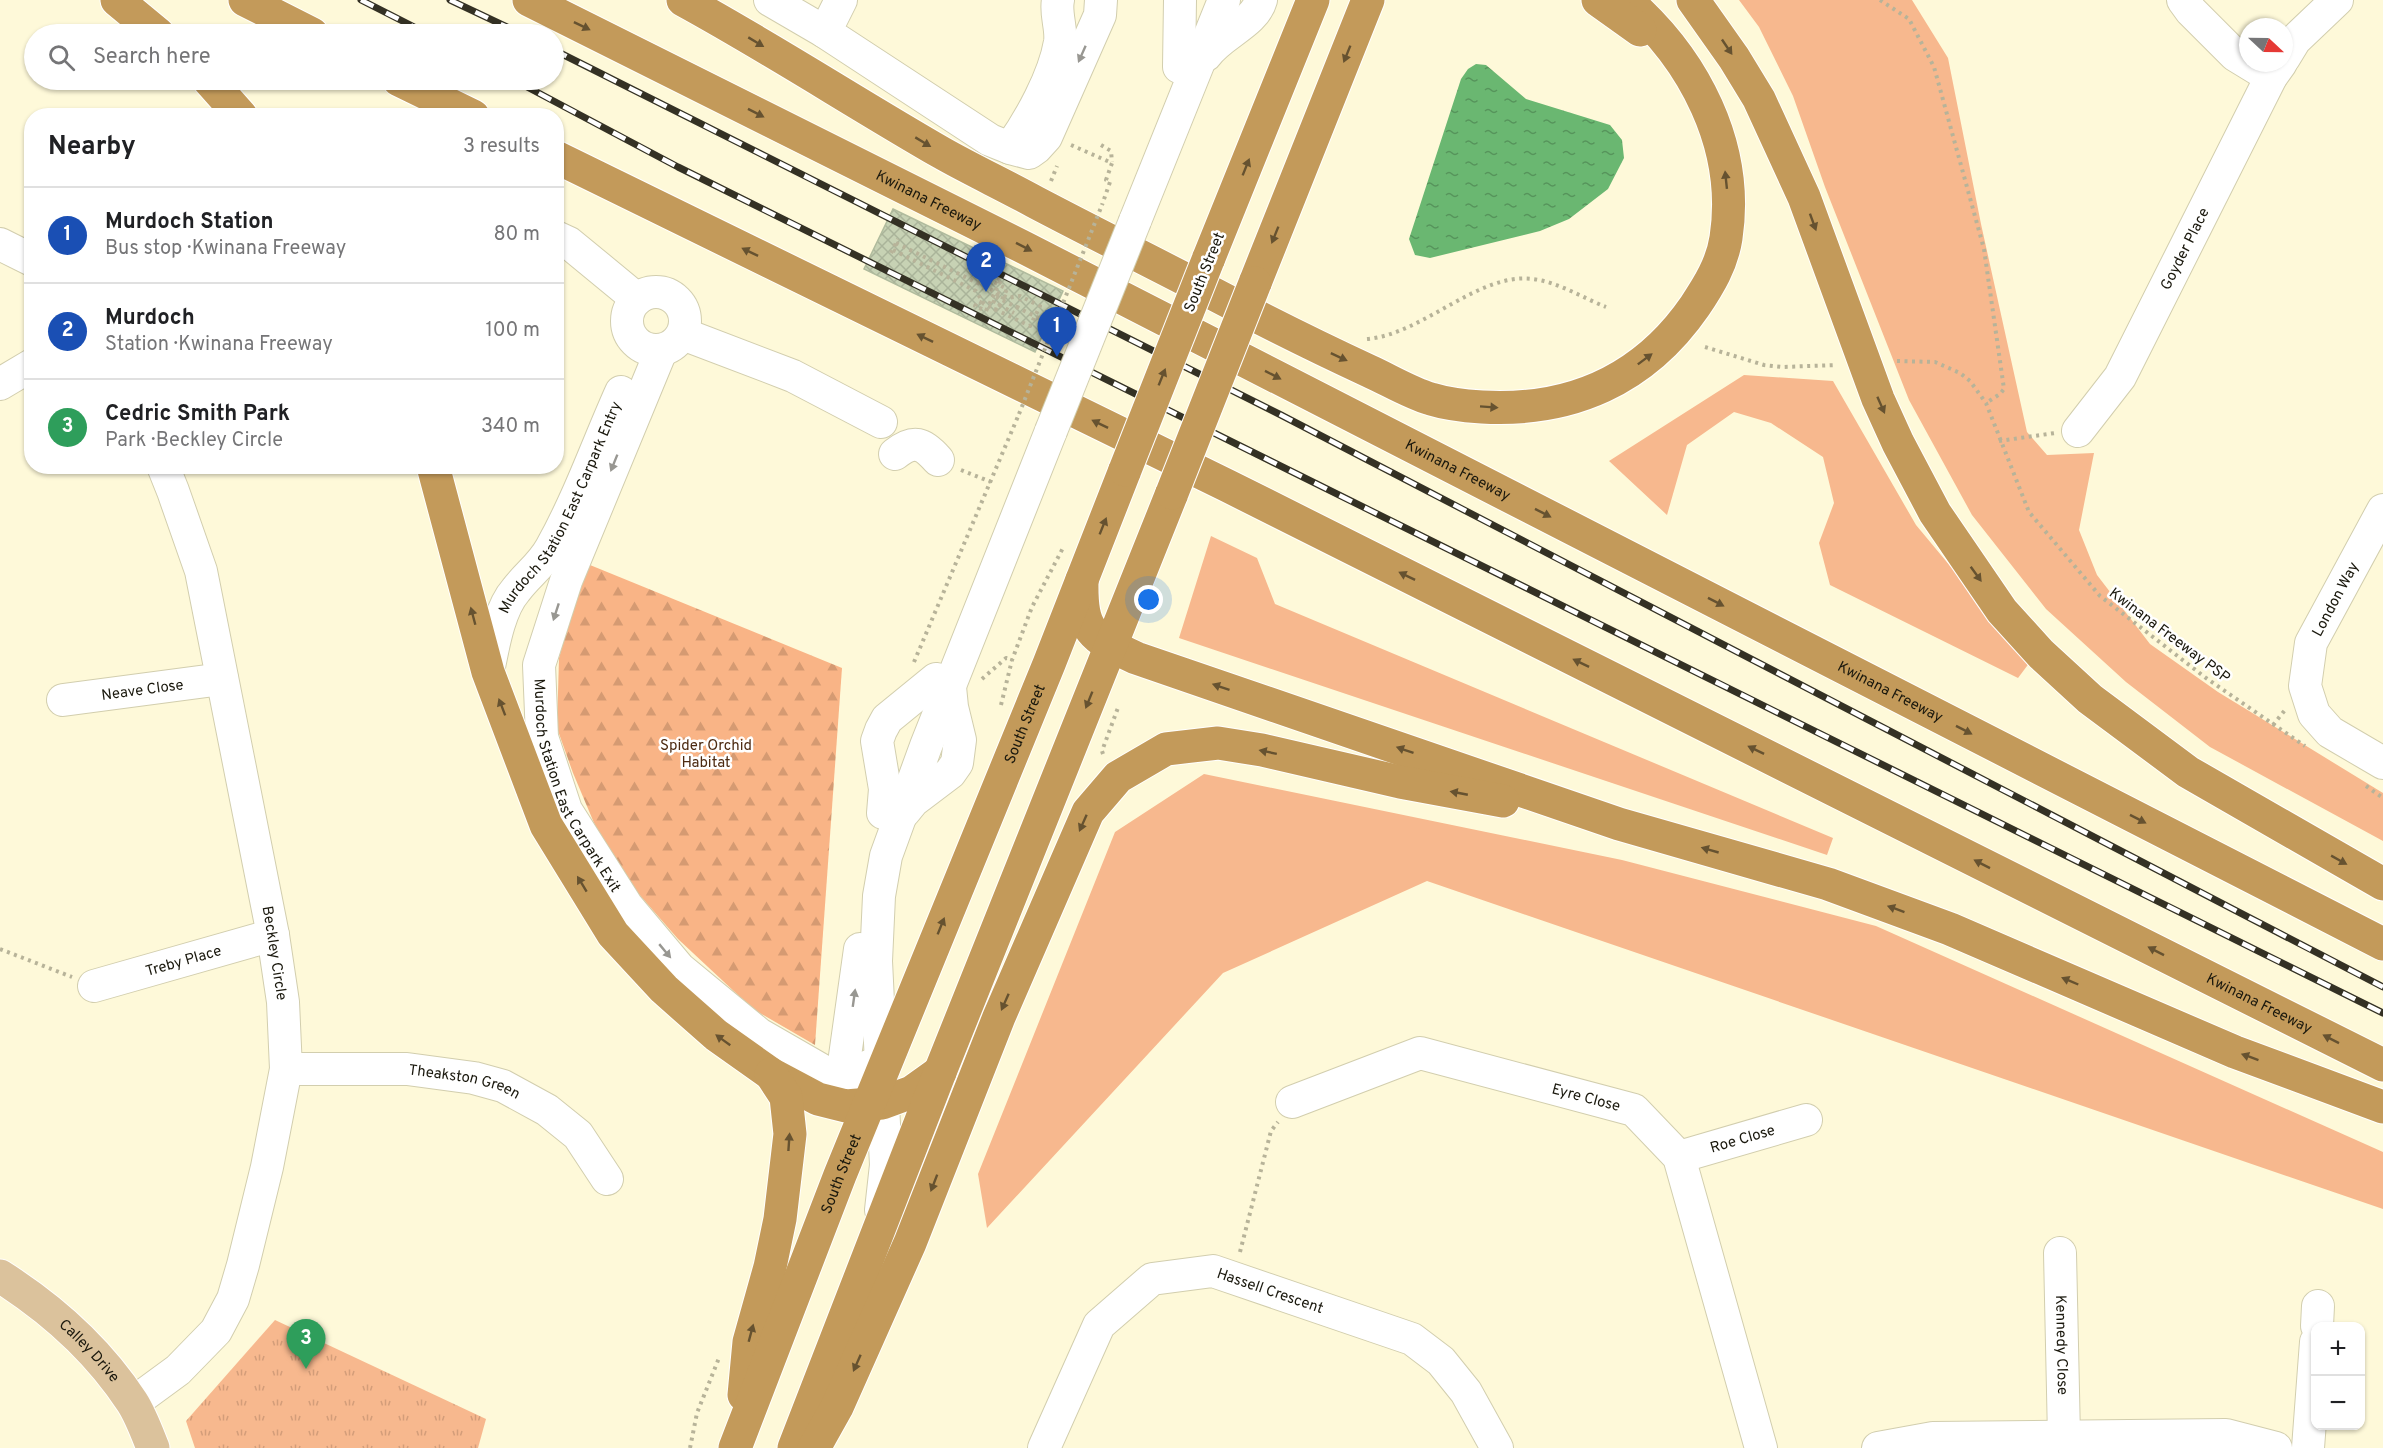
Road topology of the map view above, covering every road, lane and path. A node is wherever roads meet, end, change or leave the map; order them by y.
1 (117, 0) edge
2 (245, 0) edge
3 (529, 0) edge
4 (683, 0) edge
5 (770, 0) edge
6 (841, 0) edge
7 (1058, 0) edge
8 (1101, 0) edge
9 (1261, 0) edge
10 (1313, 0) edge
11 (1368, 0) edge
12 (1598, 0) edge
13 (1626, 0) edge
14 (1693, 0) edge
15 (1880, 0) edge
16 (2183, 0) edge
17 (2337, 0) edge
18 (1204, 11) edge
19 (147, 24) edge
20 (292, 24) edge
21 (825, 32) junction
22 (2293, 43) edge
23 (2239, 56) edge
24 (1186, 69) junction
25 (1689, 72) junction
26 (2276, 72) edge
27 (218, 90) edge
28 (420, 90) edge
29 (234, 108) edge
30 (457, 108) edge
31 (1101, 145) dead end
32 (1010, 148) junction
33 (1084, 150) dead end
34 (564, 161) edge
35 (1112, 163) junction
36 (1119, 213) junction
37 (564, 241) edge
38 (0, 244) edge
39 (24, 256) edge
40 (997, 293) junction
41 (1005, 294) junction
42 (637, 299) junction
43 (991, 305) junction
44 (999, 305) junction
45 (1035, 316) junction
46 (1055, 326) junction
47 (661, 344) junction
48 (1705, 347) dead end
49 (1897, 361) dead end
50 (1842, 365) dead end
51 (24, 370) edge
52 (0, 384) edge
53 (1986, 403) junction
54 (631, 422) junction
55 (881, 422) dead end
56 (1036, 423) junction
57 (2071, 432) joint
58 (603, 433) junction
59 (1999, 441) junction
60 (895, 454) dead end
61 (950, 465) joint
62 (166, 474) edge
63 (435, 474) edge
64 (991, 483) dead end
65 (2383, 510) edge
66 (1082, 580) junction
67 (1111, 646) junction
68 (1012, 660) dead end
69 (488, 672) junction
70 (222, 679) junction
71 (947, 698) junction
72 (63, 700) dead end
73 (1120, 702) dead end
74 (2313, 751) dead end
75 (1105, 758) dead end
76 (2373, 774) edge
77 (904, 780) junction
78 (2383, 798) edge
79 (1619, 824) junction
80 (2383, 884) edge
81 (273, 935) junction
82 (2383, 944) edge
83 (0, 949) edge
84 (94, 986) joint
85 (2383, 1065) edge
86 (286, 1069) junction
87 (940, 1072) junction
88 (771, 1074) junction
89 (862, 1087) junction
90 (1292, 1102) joint
91 (2383, 1107) edge
92 (1806, 1120) dead end
93 (1679, 1157) junction
94 (607, 1179) dead end
95 (2060, 1253) dead end
96 (869, 1257) junction
97 (0, 1276) edge
98 (1233, 1276) junction
99 (2313, 1376) edge
100 (133, 1403) junction
101 (2064, 1437) junction
102 (738, 1440) edge
103 (153, 1448) edge
104 (794, 1448) edge
105 (814, 1448) edge
106 (1044, 1448) edge
107 (1497, 1448) edge
108 (1761, 1448) edge
109 (1878, 1448) edge
110 (2276, 1448) edge
111 (2308, 1448) edge

1 - 19 highway
2 - 20 highway
3 -> 82 highway, Kwinana Freeway
4 -> 25 highway
5 - 21 street
6 - 21 street
7 - 32 street
8 -> 32 street
9 - 18 street
66 -> 10 highway, South Street, bridge
11 -> 67 highway, bridge
12 - 25 highway
13 - 25 highway
14 -> 80 highway
15 - 53 path
16 - 23 street
17 - 22 street, Goyder Place
18 - 24 street
18 - 24 street
21 - 32 street
24 - 36 street
26 - 57 street, Goyder Place
27 - 29 highway
28 - 30 highway
31 - 35 path
33 - 35 path
85 -> 34 highway, Kwinana Freeway
35 - 36 path
36 - 46 path, bridge
36 - 56 street, bridge
37 - 42 street
38 - 39 street
40 - 41 path
40 - 43 path
40 - 43 path
40 - 45 path
40 - 45 path
41 - 44 path
41 - 44 path
42 - 47 street
42 - 47 street
43 - 44 path
43 - 45 path
45 - 46 path, bridge
46 - 56 path, bridge
47 - 54 street, Murdoch Station East Carpark Exit
47 - 55 street
47 - 58 street, Murdoch Station East Carpark Entry
48 - 50 path
49 - 53 path, Kwinana Freeway PSP
51 - 52 street
53 - 59 path, Kwinana Freeway PSP
54 - 58 street
54 -> 89 street, Murdoch Station East Carpark Exit
56 - 71 street
57 - 59 path
58 - 69 street, Murdoch Station East Carpark Entry
59 - 74 path, Kwinana Freeway PSP
60 - 61 street
61 - 64 path
62 - 70 street, Beckley Circle
69 -> 63 highway
65 - 76 street, London Way
66 - 67 highway
89 -> 66 highway, South Street
79 -> 67 highway
67 -> 87 highway
68 - 71 path
88 -> 69 highway
70 - 72 street, Neave Close
70 - 81 street, Beckley Circle
71 - 77 street
71 - 77 street
71 - 77 street
73 - 75 path
76 - 78 path
77 - 89 street
91 -> 79 highway
79 -> 105 highway
81 - 84 street, Treby Place
81 - 86 street, Beckley Circle
83 - 84 path
86 - 94 street, Theakston Green
86 - 100 street, Beckley Circle
87 - 89 highway
87 - 96 highway
88 - 89 highway
102 -> 88 highway
89 - 96 street
89 - 102 highway, South Street
90 - 93 street, Eyre Close
90 - 98 path
92 - 93 street, Roe Close
93 - 108 street, Eyre Close
95 - 101 street, Kennedy Close
96 - 104 highway
97 - 100 main road, Calley Drive
98 - 106 street, Hassell Crescent
98 - 107 street, Hassell Crescent
99 - 111 street
100 - 103 main road, Calley Drive
101 - 109 street
101 - 110 street

